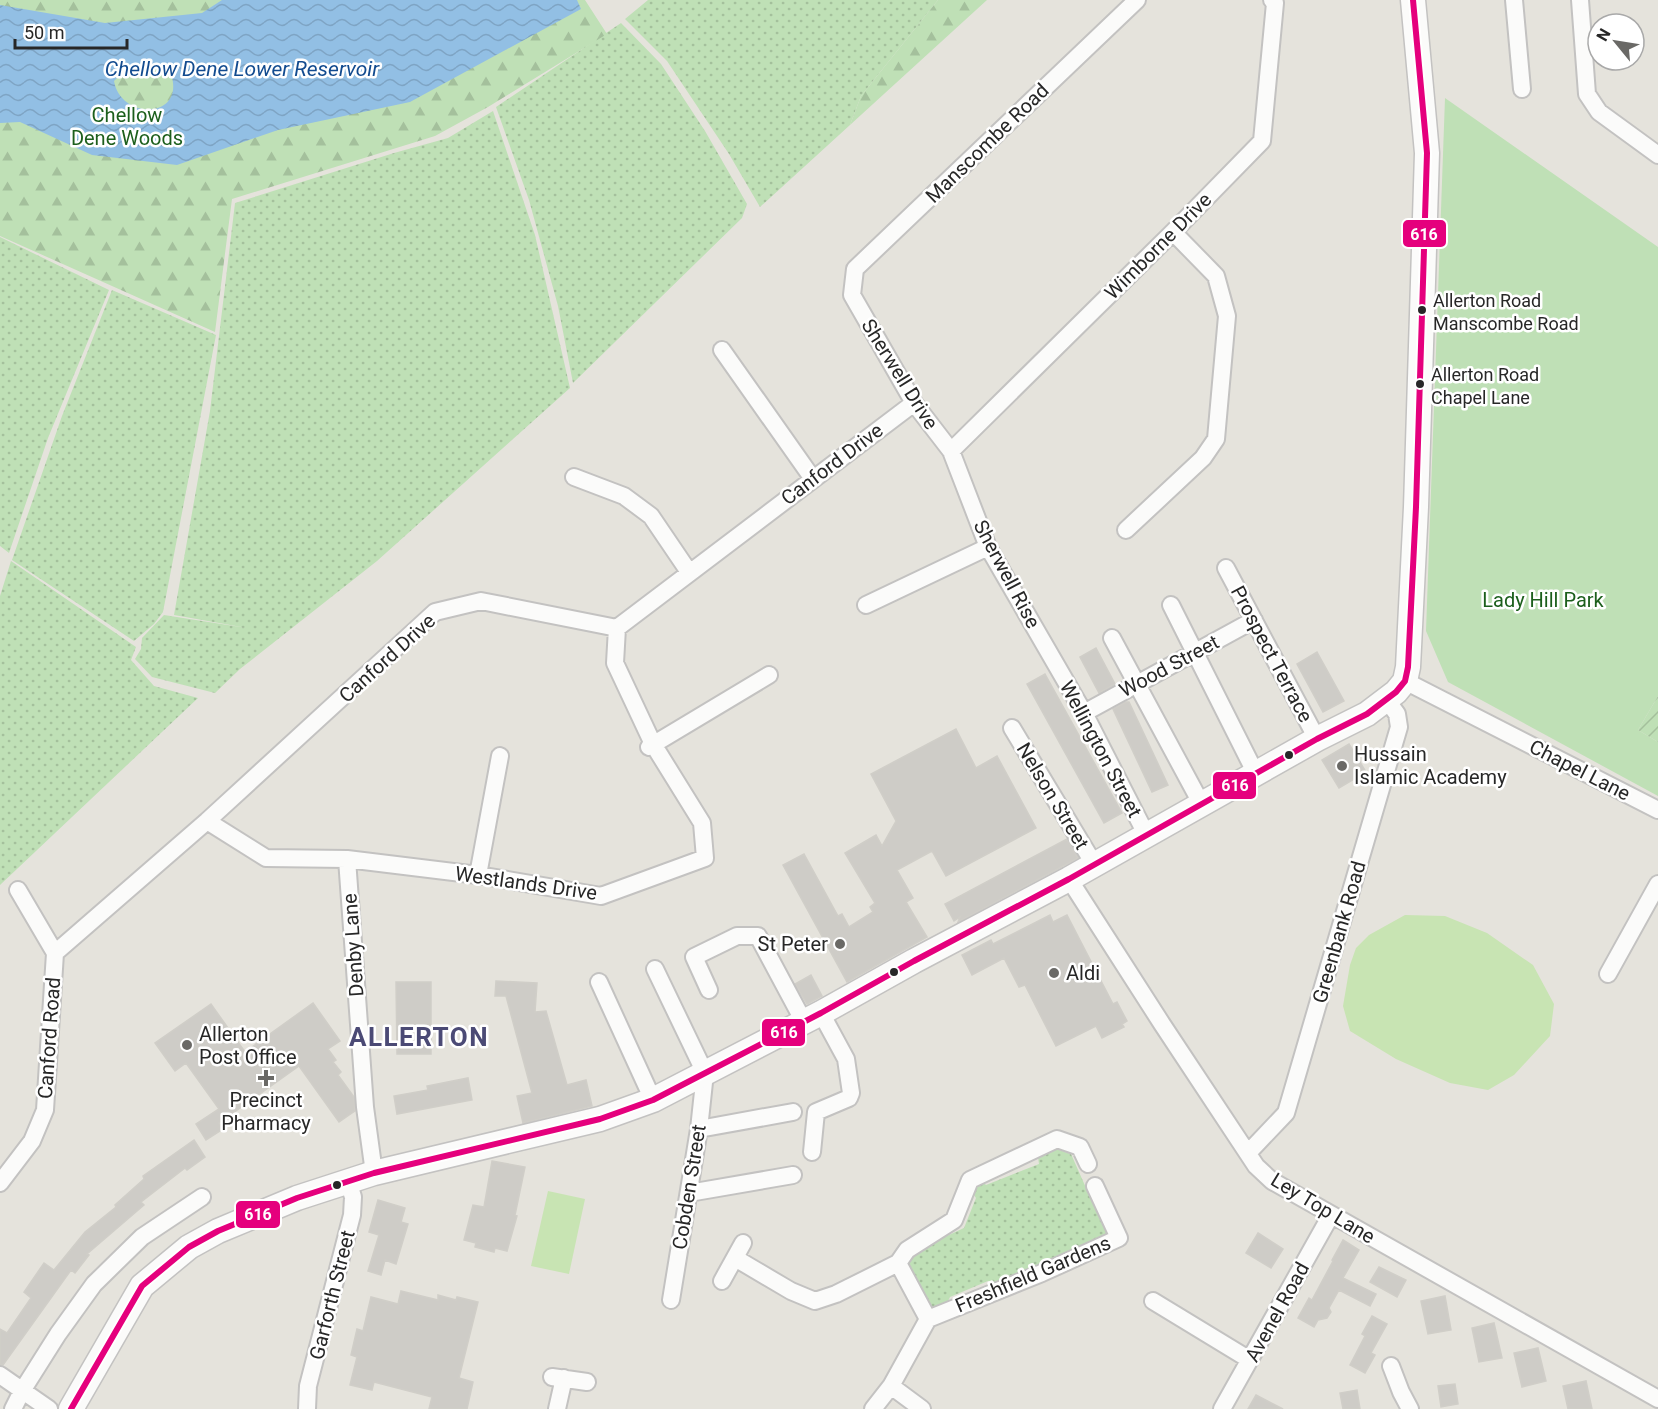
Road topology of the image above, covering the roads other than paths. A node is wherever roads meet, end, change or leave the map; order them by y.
1 (1137, 0) edge
2 (1272, 0) edge
3 (1413, 0) edge
4 (1514, 0) edge
5 (1580, 0) edge
6 (1522, 89) dead end
7 (1658, 154) edge
8 (1173, 232) junction
9 (852, 295) joint
10 (722, 350) dead end
11 (914, 402) junction
12 (951, 451) junction
13 (574, 477) dead end
14 (813, 479) junction
15 (1126, 530) dead end
16 (988, 548) junction
17 (1226, 568) dead end
18 (689, 572) junction
19 (866, 605) dead end
20 (1171, 605) dead end
21 (1254, 620) junction
22 (618, 628) junction
23 (1112, 638) dead end
24 (1195, 652) junction
25 (1055, 662) joint
26 (769, 675) dead end
27 (1405, 681) junction
28 (1137, 684) junction
29 (1386, 699) junction
30 (1084, 712) junction
31 (1012, 728) dead end
32 (1317, 740) junction
33 (651, 746) junction
34 (500, 756) dead end
35 (1256, 774) junction
36 (1202, 805) junction
37 (1658, 810) edge
38 (207, 820) junction
39 (1147, 836) junction
40 (346, 860) junction
41 (1094, 864) junction
42 (478, 874) junction
43 (1069, 879) junction
44 (1658, 884) edge
45 (18, 890) dead end
46 (55, 953) junction
47 (655, 969) dead end
48 (1608, 974) dead end
49 (599, 982) dead end
50 (710, 990) dead end
51 (813, 1018) junction
52 (705, 1073) junction
53 (653, 1100) junction
54 (793, 1112) dead end
55 (699, 1129) junction
56 (812, 1152) dead end
57 (1248, 1153) junction
58 (1088, 1164) dead end
59 (374, 1173) junction
60 (793, 1175) dead end
61 (348, 1181) junction
62 (0, 1183) edge
63 (1095, 1186) dead end
64 (689, 1193) junction
65 (202, 1197) dead end
66 (1331, 1215) junction
67 (743, 1243) dead end
68 (735, 1258) junction
69 (898, 1263) junction
70 (722, 1281) dead end
71 (671, 1300) dead end
72 (1153, 1300) dead end
73 (928, 1319) junction
74 (1250, 1360) junction
75 (1391, 1366) dead end
76 (0, 1375) edge
77 (587, 1382) dead end
78 (891, 1386) junction
79 (22, 1391) junction
80 (1658, 1399) edge
81 (13, 1409) edge
82 (49, 1409) edge
83 (71, 1409) edge
84 (307, 1409) edge
85 (557, 1409) edge
86 (873, 1409) edge
87 (922, 1409) edge
88 (1222, 1409) edge
89 (1410, 1409) edge

1 - 9 street, Manscombe Road
2 - 8 street, Wimborne Drive
3 - 27 street
4 - 6 street
5 - 7 street
8 - 12 street, Wimborne Drive
8 - 15 street
9 - 11 street, Sherwell Drive
10 - 14 street
11 - 12 street, Sherwell Drive
11 - 14 street, Canford Drive
12 - 16 street, Sherwell Rise
13 - 18 street
14 - 18 street, Canford Drive
16 - 19 street
16 - 25 street, Sherwell Rise
17 - 21 street, Prospect Terrace
18 - 22 street, Canford Drive
20 - 24 street
21 - 24 street, Wood Street
21 - 32 street, Prospect Terrace
22 - 33 street, Westlands Drive
22 - 38 street, Canford Drive
23 - 28 street
24 - 28 street, Wood Street
24 - 35 street
25 - 30 street, Wellington Street
26 - 33 street
27 - 29 street
27 - 37 street, Chapel Lane
28 - 30 street, Wood Street
28 - 36 street
29 - 32 street
29 - 57 street, Greenbank Road
30 - 39 street, Wellington Street
31 - 41 street, Nelson Street
32 - 35 street
33 - 42 street, Westlands Drive
34 - 42 street
35 - 36 street
36 - 39 street
38 - 40 street, Westlands Drive
38 - 46 street, Canford Drive
39 - 41 street
40 - 42 street, Westlands Drive
40 - 59 street, Denby Lane
41 - 43 street
43 - 51 street
43 - 57 street, Ley Top Lane
44 - 48 street
45 - 46 street, Canford Road
46 - 62 street, Canford Road
47 - 52 street
49 - 53 street
50 - 51 street
51 - 52 street
51 - 56 street
52 - 53 street
52 - 55 street, Cobden Street
53 - 59 street
54 - 55 street
55 - 64 street, Cobden Street
57 - 66 street, Ley Top Lane
58 - 69 street
59 - 61 street
60 - 64 street
61 - 83 street
61 - 84 street, Garforth Street
63 - 73 street, Freshfield Gardens
64 - 71 street, Cobden Street
65 - 79 street
66 - 74 street, Avenel Road
66 - 80 street, Ley Top Lane
67 - 68 street
68 - 69 street
68 - 70 street
69 - 73 street
72 - 74 street
73 - 78 street
74 - 88 street, Avenel Road
75 - 89 street
76 - 79 street
77 - 85 street
78 - 86 street
78 - 87 street
79 - 81 street
79 - 82 street

